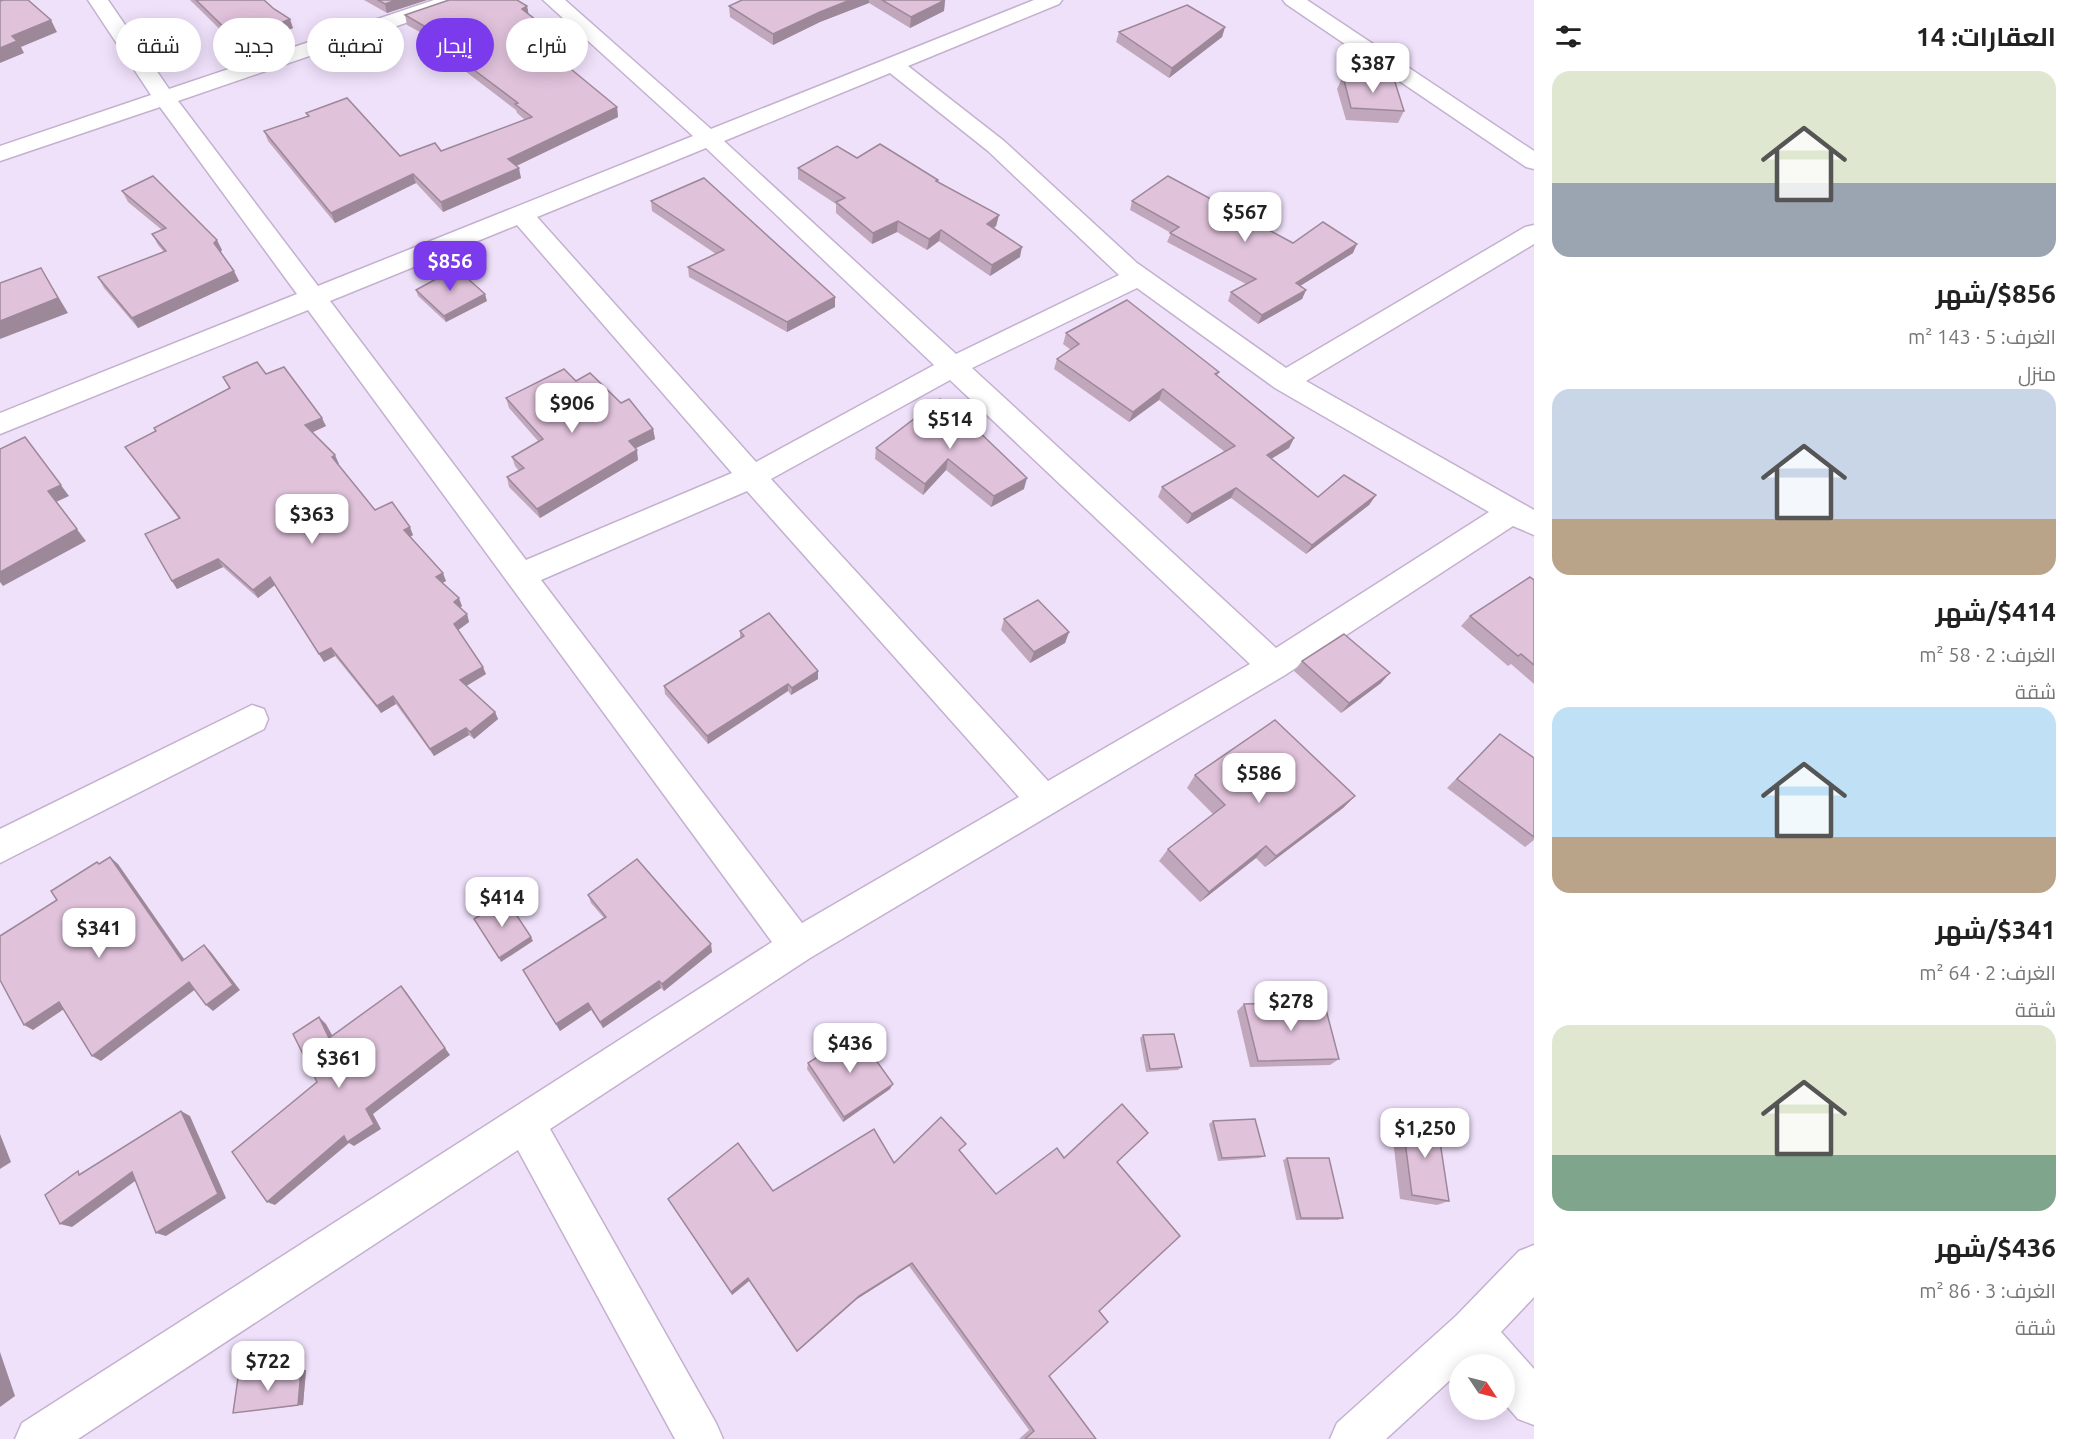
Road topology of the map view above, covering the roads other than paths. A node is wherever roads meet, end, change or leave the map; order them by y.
1 (98, 0) edge
2 (454, 0) edge
3 (553, 0) edge
4 (1293, 0) edge
5 (1039, 2) edge
6 (892, 64) junction
7 (165, 99) junction
8 (708, 138) junction
9 (0, 154) edge
10 (1534, 162) edge
11 (521, 214) junction
12 (1534, 233) edge
13 (1139, 276) junction
14 (313, 298) junction
15 (952, 367) junction
16 (1285, 381) junction
17 (0, 424) edge
18 (752, 477) junction
19 (1523, 518) edge
20 (519, 576) junction
21 (1274, 666) junction
22 (252, 719) dead end
23 (1044, 801) junction
24 (0, 847) edge
25 (797, 946) junction
26 (525, 1123) junction
27 (1534, 1266) edge
28 (1471, 1330) junction
29 (1492, 1354) edge
30 (1515, 1381) edge
31 (1534, 1403) edge
32 (38, 1439) edge
33 (700, 1439) edge
34 (1353, 1439) edge

1 - 7 street
2 - 7 street
3 - 8 street
4 - 10 street
5 - 6 street
6 - 8 street
6 - 13 street
7 - 9 street
7 - 14 street
8 - 11 street
8 - 15 street
11 - 14 street
11 - 18 street
12 - 16 street
13 - 15 street
13 - 16 street
14 - 17 street
14 - 20 street
15 - 18 street
15 - 21 street
16 - 19 street
18 - 20 street
18 - 23 street
19 - 21 street
20 - 25 street
21 - 23 street
22 - 24 street
23 - 25 street
25 - 26 street
26 - 32 street
26 - 33 street
27 - 28 street
28 - 29 street
28 - 34 street
30 - 31 street

